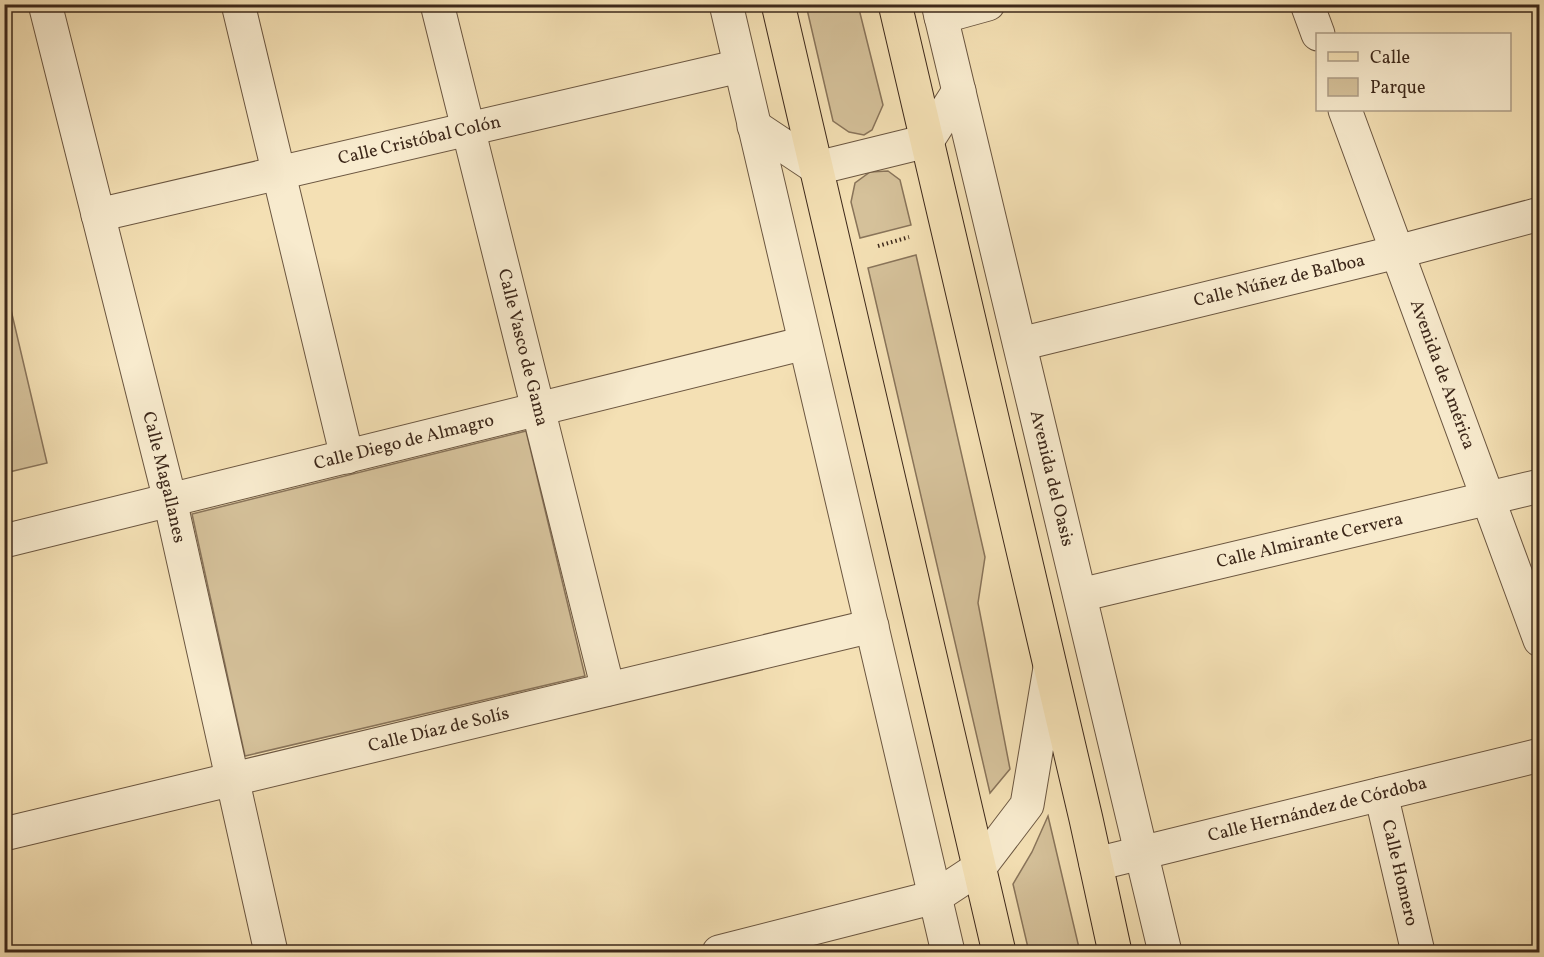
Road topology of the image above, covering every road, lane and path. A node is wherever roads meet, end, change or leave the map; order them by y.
1 (45, 4) edge
2 (238, 4) edge
3 (436, 4) edge
4 (726, 4) edge
5 (778, 4) edge
6 (895, 4) edge
7 (988, 4) edge
8 (1307, 4) edge
9 (940, 11) edge
10 (1318, 33) edge
11 (740, 66) junction
12 (959, 91) junction
13 (1345, 111) edge
14 (754, 126) junction
15 (468, 129) junction
16 (927, 141) junction
17 (817, 168) junction
18 (279, 173) junction
19 (1539, 214) edge
20 (98, 216) junction
21 (947, 227) junction
22 (1397, 252) junction
23 (837, 257) junction
24 (805, 344) junction
25 (1020, 344) junction
26 (537, 410) junction
27 (347, 457) junction
28 (1539, 486) edge
29 (1488, 499) junction
30 (170, 500) junction
31 (4, 541) edge
32 (1080, 595) junction
33 (872, 626) junction
34 (1539, 640) edge
35 (1050, 668) junction
36 (608, 689) junction
37 (1539, 755) edge
38 (232, 779) junction
39 (1381, 794) junction
40 (4, 834) edge
41 (1141, 852) junction
42 (1096, 864) junction
43 (980, 868) junction
44 (935, 897) junction
45 (738, 950) edge
46 (271, 952) edge
47 (948, 952) edge
48 (999, 952) edge
49 (1115, 952) edge
50 (1165, 952) edge
51 (1418, 952) edge

1 - 20 street, Calle Magallanes
2 - 18 street
3 - 15 street, Calle Vasco de Gama
4 - 11 street
5 - 17 main road
6 - 16 main road
7 - 9 street
8 - 10 street
9 - 12 street, Avenida del Oasis
11 - 14 street
11 - 15 street, Calle Cristóbal Colón
12 - 16 street
12 - 25 street, Avenida del Oasis
13 - 22 street, Avenida de América
14 - 17 street
14 - 24 street
15 - 18 street, Calle Cristóbal Colón
15 - 26 street, Calle Vasco de Gama
16 - 17 street
16 - 21 main road
17 - 23 main road
18 - 20 street, Calle Cristóbal Colón
18 - 27 street
19 - 22 street, Calle Núñez de Balboa
20 - 30 street, Calle Magallanes
21 - 23 path
21 - 35 main road
22 - 25 street, Calle Núñez de Balboa
22 - 29 street, Avenida de América
23 - 43 main road
24 - 26 street, Calle Diego de Almagro
24 - 33 street
25 - 32 street, Avenida del Oasis
26 - 27 street, Calle Diego de Almagro
26 - 36 street, Calle Vasco de Gama
27 - 30 street, Calle Diego de Almagro
28 - 29 street, Calle Almirante Cervera
29 - 32 street, Calle Almirante Cervera
29 - 34 street, Avenida de América
30 - 31 street, Calle Diego de Almagro
30 - 38 street, Calle Magallanes
32 - 41 street, Avenida del Oasis
33 - 36 street, Calle Díaz de Solís
33 - 44 street
35 - 42 main road
35 - 43 street
36 - 38 street, Calle Díaz de Solís
37 - 39 street, Calle Hernández de Córdoba
38 - 40 street, Calle Díaz de Solís
38 - 46 street, Calle Magallanes
39 - 41 street, Calle Hernández de Córdoba
39 - 51 street, Calle Homero
41 - 42 street, Calle Hernández de Córdoba
41 - 50 street, Avenida del Oasis
42 - 49 main road
43 - 44 street
43 - 48 main road
44 - 45 street
44 - 47 street

